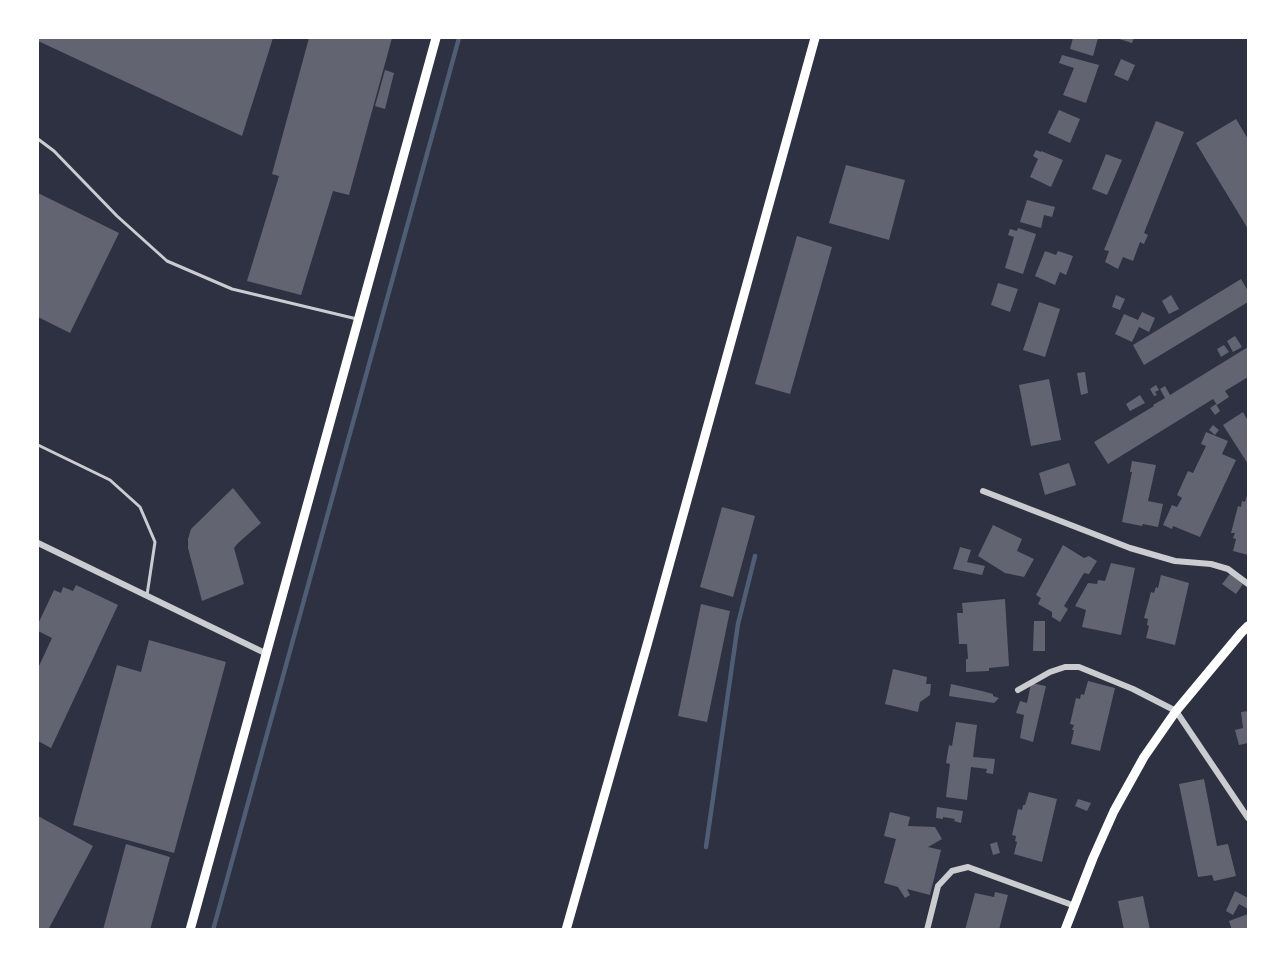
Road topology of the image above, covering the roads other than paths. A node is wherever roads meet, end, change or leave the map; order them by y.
1 (436, 38) edge
2 (815, 38) edge
3 (38, 139) edge
4 (359, 319) junction
5 (38, 445) edge
6 (983, 491) dead end
7 (38, 543) edge
8 (1248, 584) edge
9 (147, 595) junction
10 (1248, 626) edge
11 (267, 654) junction
12 (1018, 690) dead end
13 (1176, 711) junction
14 (1248, 818) edge
15 (1075, 906) junction
16 (190, 930) edge
17 (566, 930) edge
18 (927, 930) edge
19 (1065, 930) edge

1 - 4 main road
2 - 17 main road
3 - 4 lane
4 - 11 main road
5 - 9 lane
6 - 8 street
7 - 9 street
9 - 11 street
10 - 13 main road
11 - 16 main road
12 - 13 street
13 - 14 street
13 - 15 main road
15 - 18 street
15 - 19 main road

